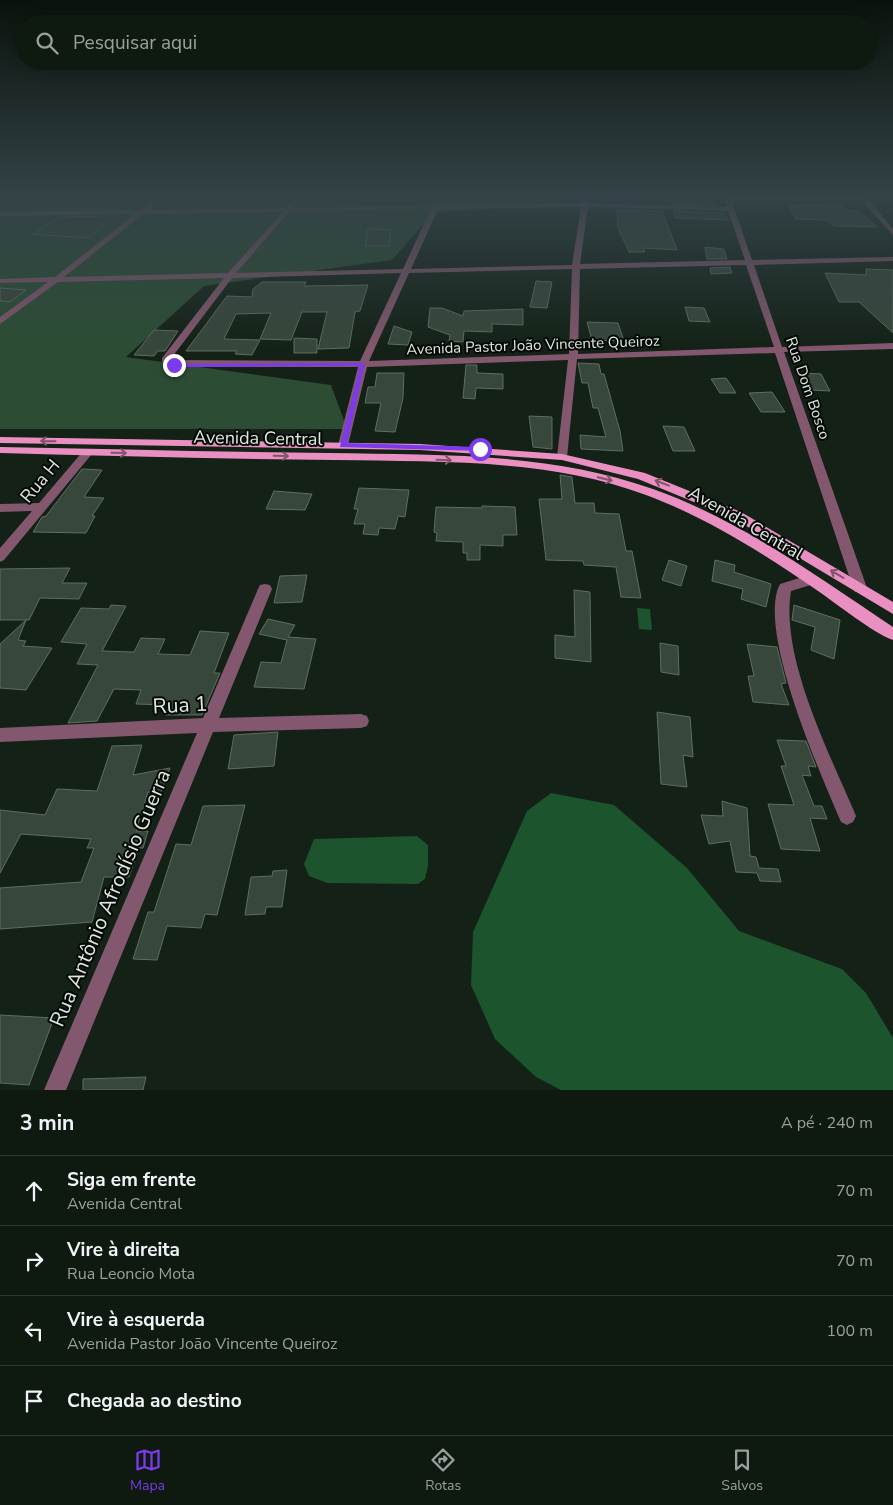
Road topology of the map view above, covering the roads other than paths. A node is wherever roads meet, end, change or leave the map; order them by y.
1 (97, 248) edge
2 (254, 248) edge
3 (417, 248) edge
4 (578, 248) edge
5 (744, 248) edge
6 (893, 259) edge
7 (748, 261) junction
8 (576, 265) junction
9 (408, 269) junction
10 (230, 275) junction
11 (56, 280) junction
12 (0, 281) edge
13 (0, 321) edge
14 (893, 346) edge
15 (780, 351) junction
16 (572, 357) junction
17 (363, 364) junction
18 (0, 440) edge
19 (343, 445) junction
20 (0, 450) edge
21 (88, 452) junction
22 (562, 457) junction
23 (40, 507) junction
24 (0, 508) edge
25 (0, 557) edge
26 (809, 580) junction
27 (860, 588) junction
28 (265, 589) dead end
29 (893, 609) edge
30 (893, 634) edge
31 (361, 721) dead end
32 (208, 725) junction
33 (0, 734) edge
34 (847, 816) dead end
35 (55, 1090) edge

1 - 11 street
2 - 10 street
3 - 9 street
4 - 8 street
5 - 7 street, Rua Dom Bosco
6 - 7 street
7 - 8 street
7 - 15 street, Rua Dom Bosco
8 - 9 street
8 - 16 street
9 - 10 street
9 - 17 street
10 - 11 street
10 - 17 street, Avenida Pastor João Vincente Queiroz
11 - 12 street
11 - 13 street
14 - 15 street, Avenida Pastor João Vincente Queiroz
15 - 16 street, Avenida Pastor João Vincente Queiroz
15 - 27 street, Rua Dom Bosco
16 - 17 street, Avenida Pastor João Vincente Queiroz
16 - 22 street
17 - 19 street
19 -> 18 main road, Avenida Central
19 - 22 main road, Avenida Central
20 - 21 main road, Avenida Central
21 - 23 street, Rua H
21 -> 26 main road, Avenida Central
27 -> 22 main road, Avenida Central
23 - 24 street
23 - 25 street, Rua H
26 - 30 main road, Avenida Central
26 - 34 street
27 - 29 main road, Avenida Central
28 - 32 street, Rua Antônio Afrodísio Guerra
31 - 32 street, Rua 1
32 - 33 street, Rua 1
32 - 35 street, Rua Antônio Afrodísio Guerra

